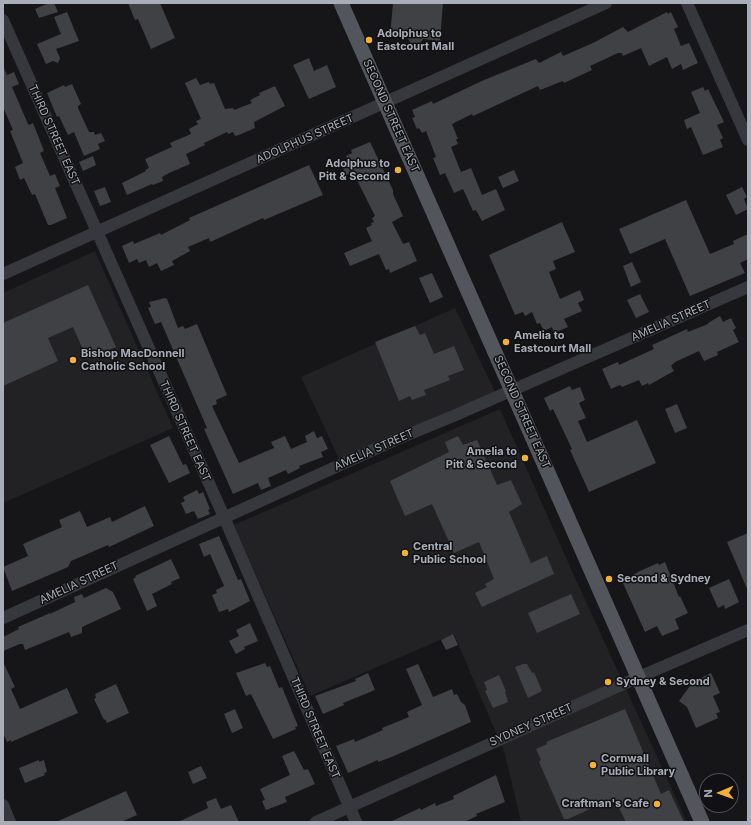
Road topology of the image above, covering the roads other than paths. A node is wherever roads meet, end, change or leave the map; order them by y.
1 (341, 3) edge
2 (606, 3) edge
3 (687, 3) edge
4 (3, 20) edge
5 (385, 102) junction
6 (748, 140) edge
7 (96, 232) junction
8 (3, 274) edge
9 (748, 287) edge
10 (512, 390) junction
11 (224, 517) junction
12 (3, 618) edge
13 (748, 630) edge
14 (639, 677) junction
15 (3, 805) edge
16 (349, 807) junction
17 (10, 822) edge
18 (316, 822) edge
19 (356, 822) edge
20 (702, 822) edge

1 - 5 main road, SECOND STREET EAST
2 - 5 street, ADOLPHUS STREET
3 - 6 street
4 - 7 street, THIRD STREET EAST
5 - 7 street, ADOLPHUS STREET
5 - 10 main road, SECOND STREET EAST
7 - 8 street, ADOLPHUS STREET
7 - 11 street, THIRD STREET EAST
9 - 10 street, AMELIA STREET
10 - 11 street, AMELIA STREET
10 - 14 main road, SECOND STREET EAST
11 - 12 street, AMELIA STREET
11 - 16 street, THIRD STREET EAST
13 - 14 street, SYDNEY STREET
14 - 16 street, SYDNEY STREET
14 - 20 main road, SECOND STREET EAST
15 - 17 street
16 - 18 street, SYDNEY STREET
16 - 19 street, THIRD STREET EAST

